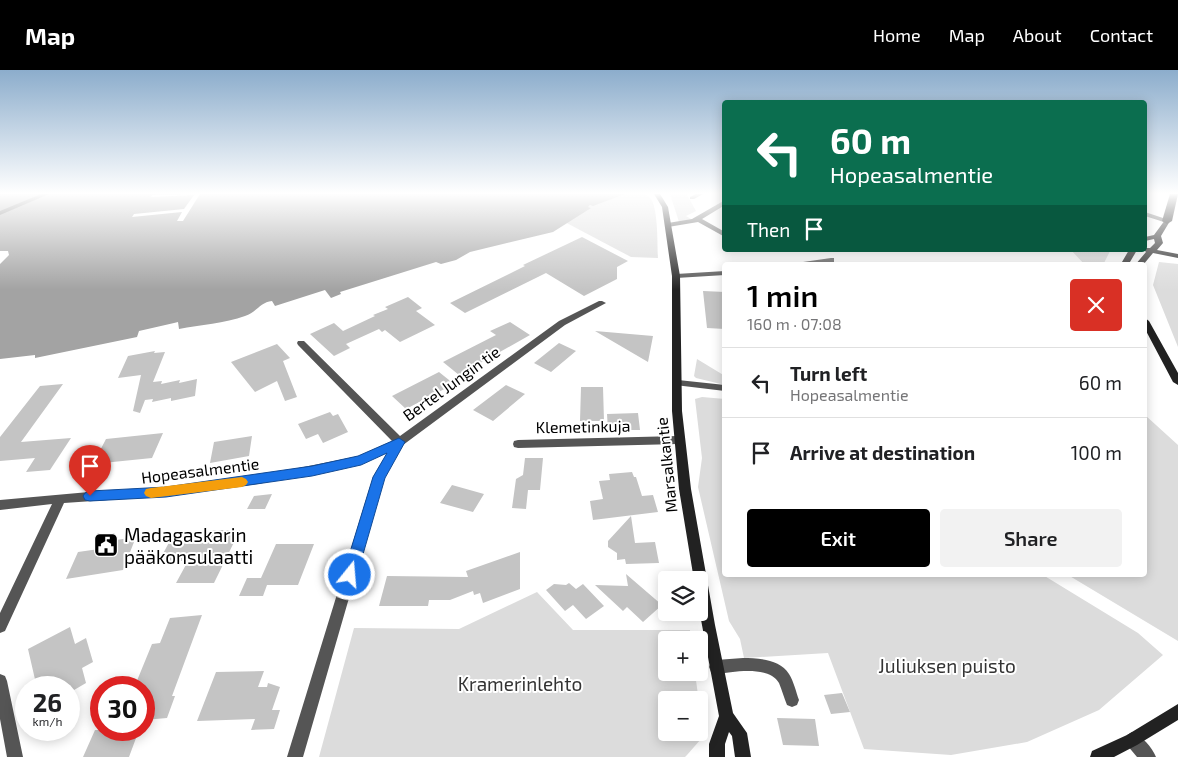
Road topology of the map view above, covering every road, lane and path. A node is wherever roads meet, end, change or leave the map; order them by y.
1 (668, 226) edge
2 (710, 226) edge
3 (1164, 226) edge
4 (722, 233) edge
5 (1157, 236) junction
6 (1147, 238) edge
7 (1148, 251) edge
8 (1176, 256) dead end
9 (832, 260) dead end
10 (818, 262) edge
11 (1141, 262) edge
12 (722, 273) edge
13 (676, 276) junction
14 (602, 303) dead end
15 (1147, 325) edge
16 (301, 343) dead end
17 (1178, 382) edge
18 (678, 383) junction
19 (722, 388) edge
20 (678, 440) junction
21 (399, 442) junction
22 (518, 444) dead end
23 (60, 500) junction
24 (0, 505) edge
25 (0, 627) edge
26 (716, 667) junction
27 (0, 681) edge
28 (792, 700) dead end
29 (1178, 711) edge
30 (726, 716) junction
31 (1132, 740) junction
32 (15, 757) edge
33 (295, 757) edge
34 (717, 757) edge
35 (743, 757) edge
36 (1096, 757) edge
37 (1148, 757) edge

1 - 13 street, Marsalkantie
2 - 4 street
3 - 5 street
5 - 6 street
5 - 7 street
7 - 8 street
7 - 11 street
9 - 10 street
12 - 13 street
13 - 18 street, Marsalkantie
14 - 21 street, Bertel Jungin tie
15 - 17 street
16 - 21 street
18 - 19 street
18 - 20 street, Marsalkantie
20 - 22 street, Klemetinkuja
20 - 26 street, Marsalkantie
21 - 23 street, Hopeasalmentie
21 - 33 street, Bertel Jungin tie
23 - 24 street, Hopeasalmentie
23 - 25 street
26 - 28 street
26 - 30 street, Marsalkantie
27 - 32 street
29 - 31 street
30 - 34 street, Marsalkantie
30 - 35 street, Marsalkantie
31 - 36 street
31 - 37 street

